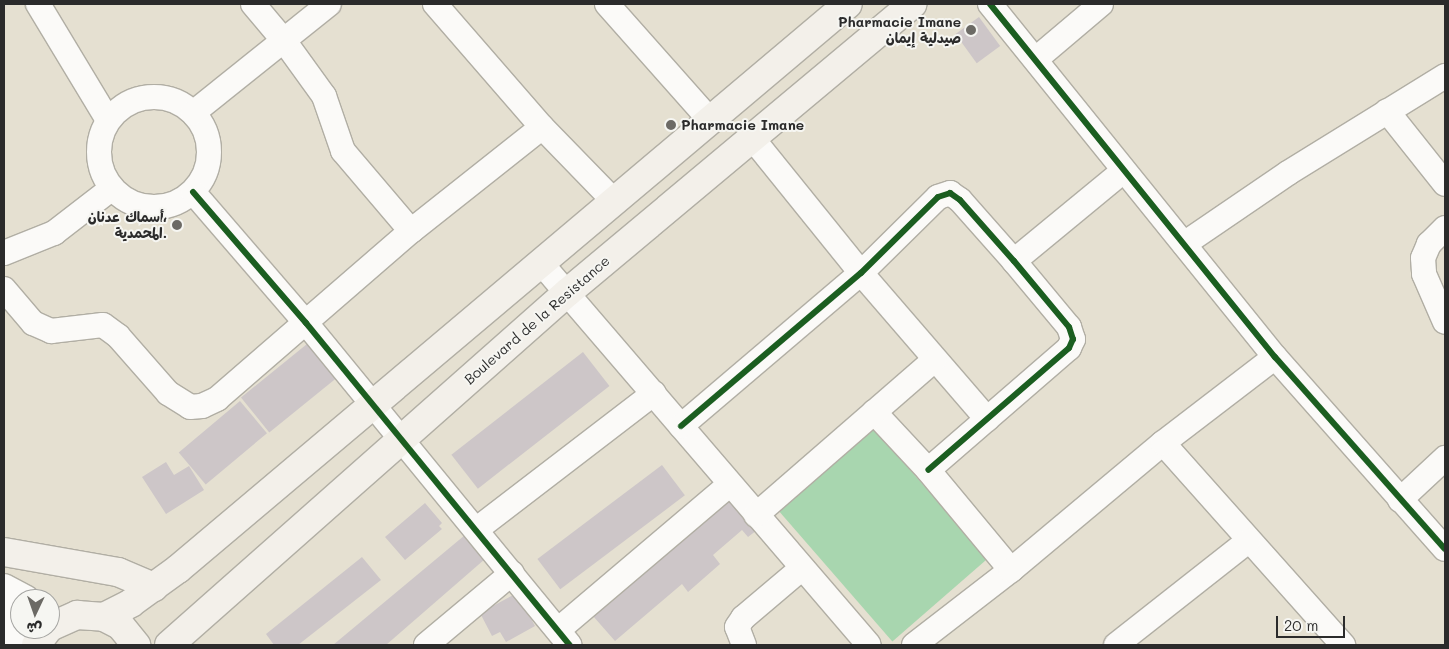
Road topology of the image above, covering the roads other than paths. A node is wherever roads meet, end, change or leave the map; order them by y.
1 (38, 4) edge
2 (253, 4) edge
3 (329, 4) edge
4 (435, 4) edge
5 (848, 4) edge
6 (912, 4) edge
7 (990, 4) edge
8 (1101, 4) edge
9 (610, 5) edge
10 (285, 42) junction
11 (1036, 59) junction
12 (1445, 76) edge
13 (1388, 111) junction
14 (193, 113) junction
15 (108, 120) junction
16 (710, 120) junction
17 (542, 127) junction
18 (753, 139) junction
19 (1123, 171) junction
20 (1445, 184) edge
21 (111, 189) junction
22 (193, 192) junction
23 (614, 202) junction
24 (1445, 228) edge
25 (411, 231) junction
26 (1184, 244) junction
27 (4, 253) edge
28 (1014, 261) junction
29 (542, 263) junction
30 (861, 273) junction
31 (4, 289) edge
32 (568, 292) junction
33 (1443, 304) edge
34 (306, 323) junction
35 (1274, 357) junction
36 (934, 360) junction
37 (654, 393) junction
38 (374, 405) junction
39 (874, 412) junction
40 (987, 419) junction
41 (681, 426) junction
42 (401, 438) junction
43 (1162, 443) junction
44 (1445, 458) edge
45 (928, 470) junction
46 (729, 485) junction
47 (1400, 500) junction
48 (756, 515) junction
49 (477, 529) junction
50 (1248, 542) junction
51 (1445, 549) edge
52 (4, 552) edge
53 (801, 568) junction
54 (1011, 570) junction
55 (512, 573) junction
56 (154, 587) junction
57 (4, 615) edge
58 (104, 617) junction
59 (60, 620) edge
60 (564, 638) edge
61 (19, 645) edge
62 (136, 645) edge
63 (170, 645) edge
64 (426, 645) edge
65 (744, 645) edge
66 (869, 645) edge
67 (914, 645) edge
68 (1116, 645) edge
69 (1343, 645) edge

1 - 15 street
2 - 10 street
3 - 10 street
4 - 17 street
5 - 16 main road
6 - 18 main road, Boulevard de la Resistance
7 - 11 street
8 - 11 street
9 - 16 street
10 - 14 street
10 - 25 street
11 - 19 street
12 - 13 street
13 - 20 street
13 - 26 street
14 - 15 street
14 - 22 street
15 - 21 street
16 - 23 main road
17 - 23 street
17 - 25 street
18 - 30 street
18 - 32 main road, Boulevard de la Resistance
19 - 26 street
19 - 28 street
21 - 22 street
21 - 27 street
22 - 34 street
23 - 29 main road
24 - 33 street
25 - 34 street
26 - 35 street
28 - 30 street
28 - 40 street
29 - 32 street
29 - 38 main road
30 - 36 street
30 - 41 street
31 - 34 street
32 - 37 street
32 - 42 main road, Boulevard de la Resistance
34 - 38 street
35 - 43 street
35 - 47 street
36 - 39 street
36 - 40 street
37 - 41 street
37 - 49 street
38 - 42 street
38 - 56 main road
39 - 45 street
39 - 48 street
40 - 45 street
41 - 46 street
42 - 49 street
42 - 63 main road, Boulevard de la Resistance
43 - 50 street
43 - 54 street
44 - 47 street
45 - 54 street
46 - 48 street
46 - 60 street
47 - 51 street
48 - 53 street
49 - 55 street
50 - 68 street
50 - 69 street
52 - 56 main road
53 - 65 street
53 - 66 street
54 - 67 street
55 - 60 street
55 - 64 street
56 - 58 main road
57 - 61 street
58 - 59 main road
58 - 62 main road

